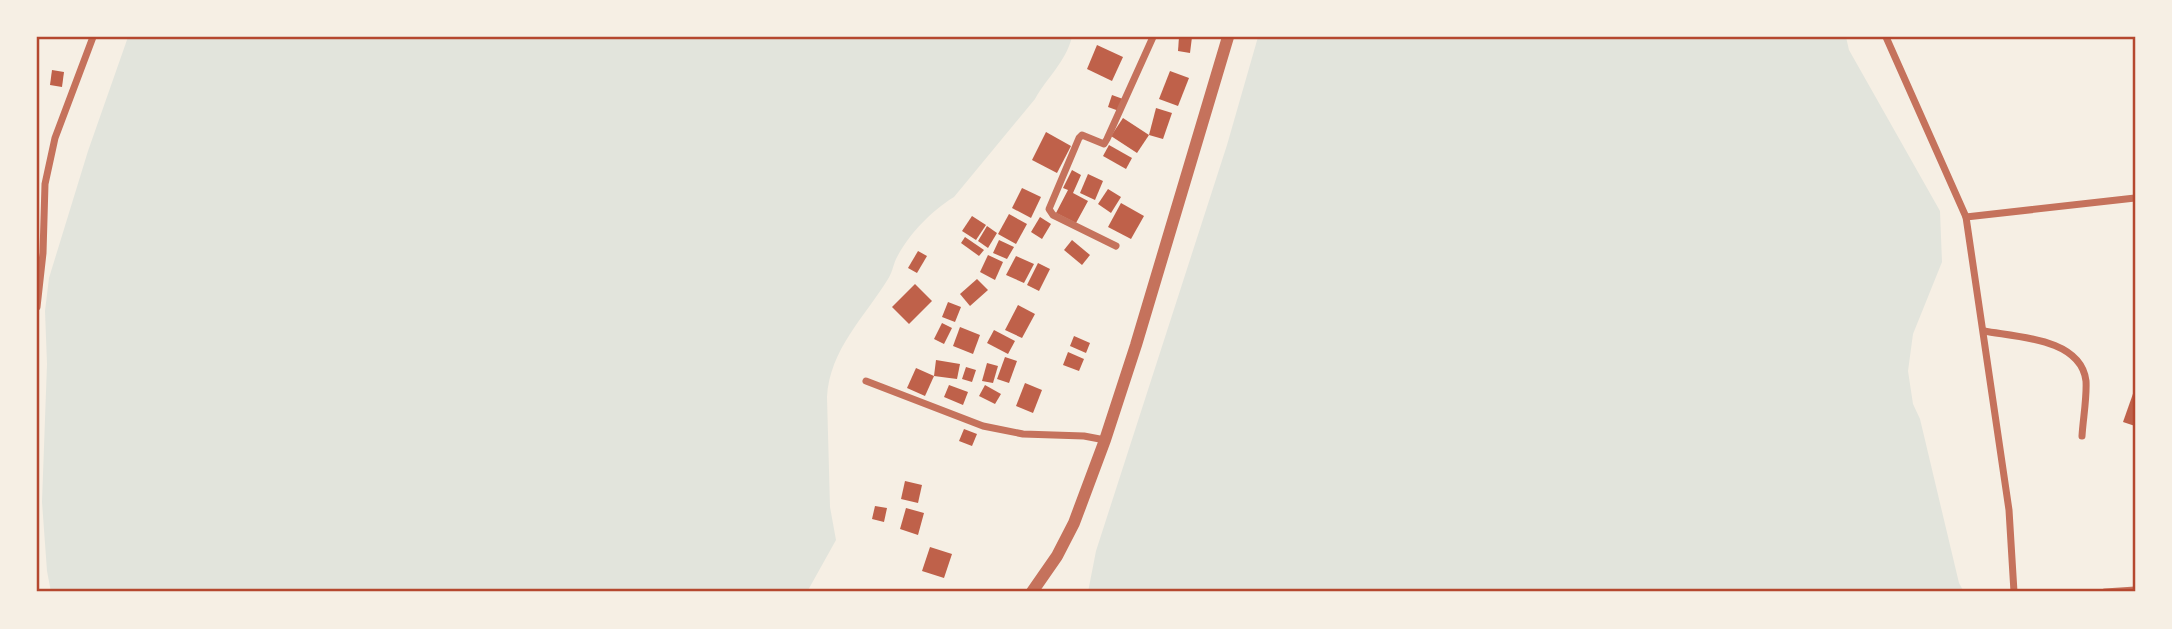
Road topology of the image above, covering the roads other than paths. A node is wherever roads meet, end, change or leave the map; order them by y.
1 (93, 37) edge
2 (1153, 37) edge
3 (1228, 37) edge
4 (1886, 37) edge
5 (2135, 198) edge
6 (1966, 217) junction
7 (1116, 246) dead end
8 (37, 307) edge
9 (1984, 331) junction
10 (866, 381) dead end
11 (2082, 436) dead end
12 (1105, 440) junction
13 (2135, 590) edge
14 (1032, 592) edge
15 (2014, 592) edge
16 (2105, 592) edge

1 - 8 street
2 - 7 street
3 - 12 street
4 - 6 street
5 - 6 street
6 - 9 street
9 - 11 street
9 - 15 street
10 - 12 street
12 - 14 street
13 - 16 street

